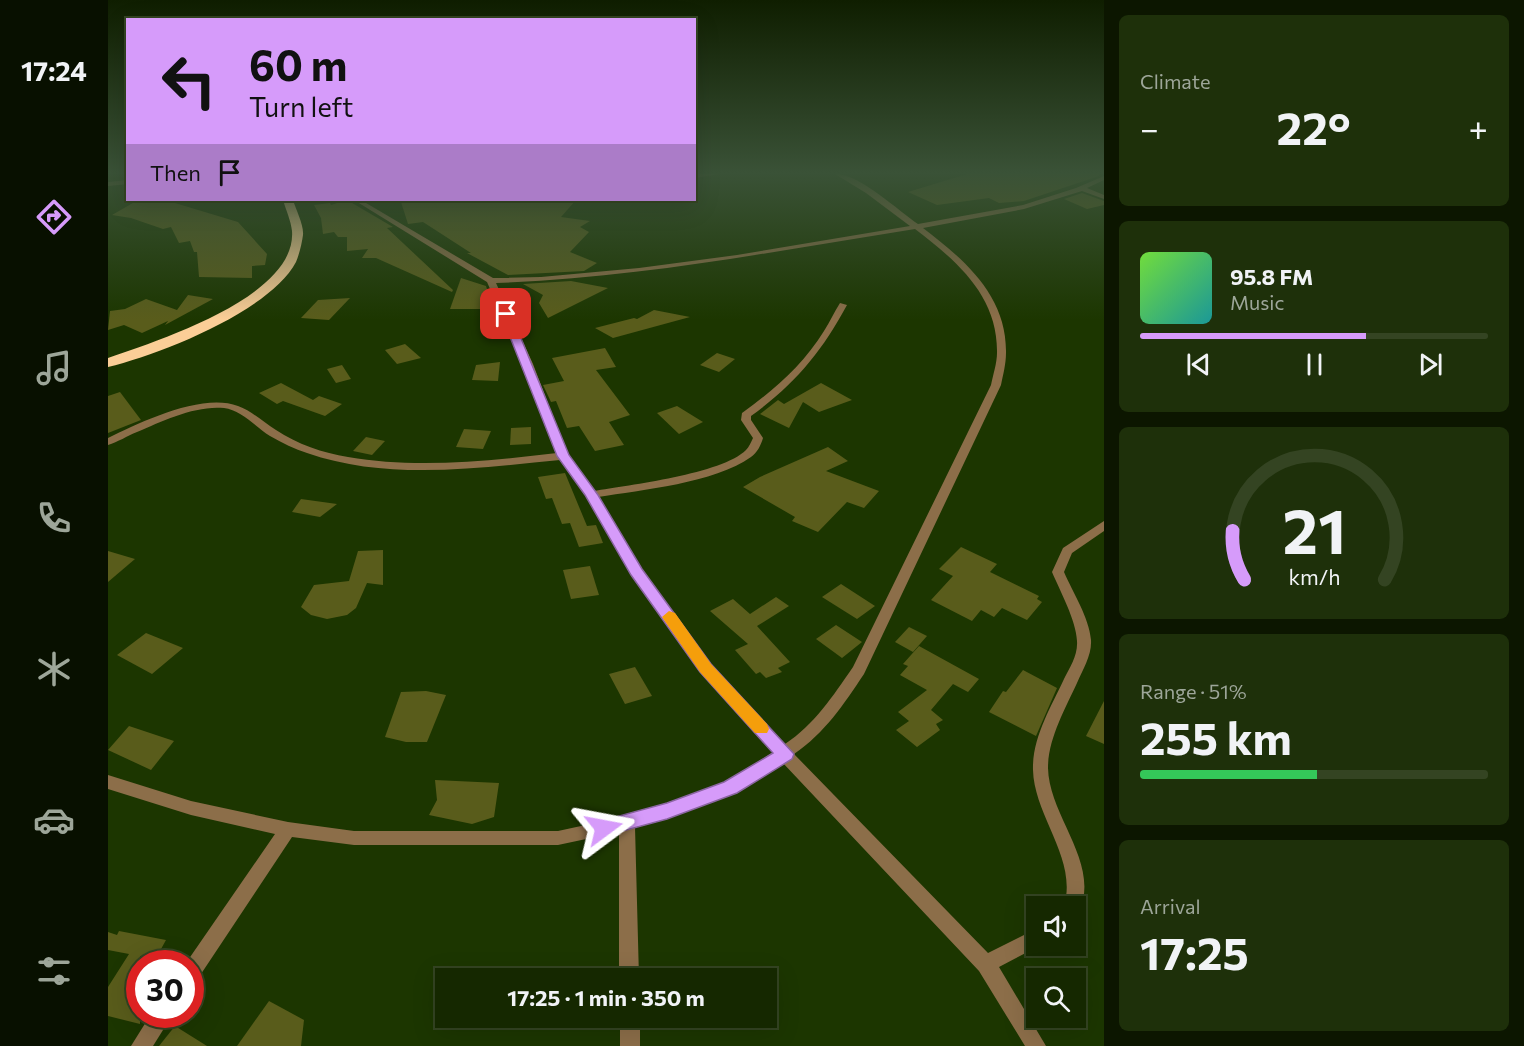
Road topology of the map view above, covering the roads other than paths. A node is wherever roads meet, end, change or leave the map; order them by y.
1 (297, 223) edge
2 (395, 223) edge
3 (912, 223) edge
4 (940, 223) edge
5 (918, 227) junction
6 (491, 281) junction
7 (843, 305) dead end
8 (108, 363) edge
9 (108, 442) edge
10 (563, 456) junction
11 (591, 495) junction
12 (1104, 525) edge
13 (785, 754) junction
14 (108, 782) edge
15 (627, 823) junction
16 (288, 829) junction
17 (1076, 896) edge
18 (1026, 943) edge
19 (204, 952) edge
20 (986, 964) junction
21 (629, 968) edge
22 (153, 1028) edge
23 (630, 1028) edge
24 (141, 1046) edge
25 (630, 1046) edge
26 (1036, 1046) edge

1 - 8 highway
2 - 6 street
3 - 5 street
4 - 5 street
5 - 6 street
5 - 13 street
6 - 10 street
7 - 11 street
9 - 10 street
10 - 11 street
11 - 13 street
12 - 17 street
13 - 15 street
13 - 20 street
14 - 16 street
15 - 16 street
15 - 21 street
16 - 19 street
18 - 20 street
20 - 26 street
22 - 24 street
23 - 25 street

